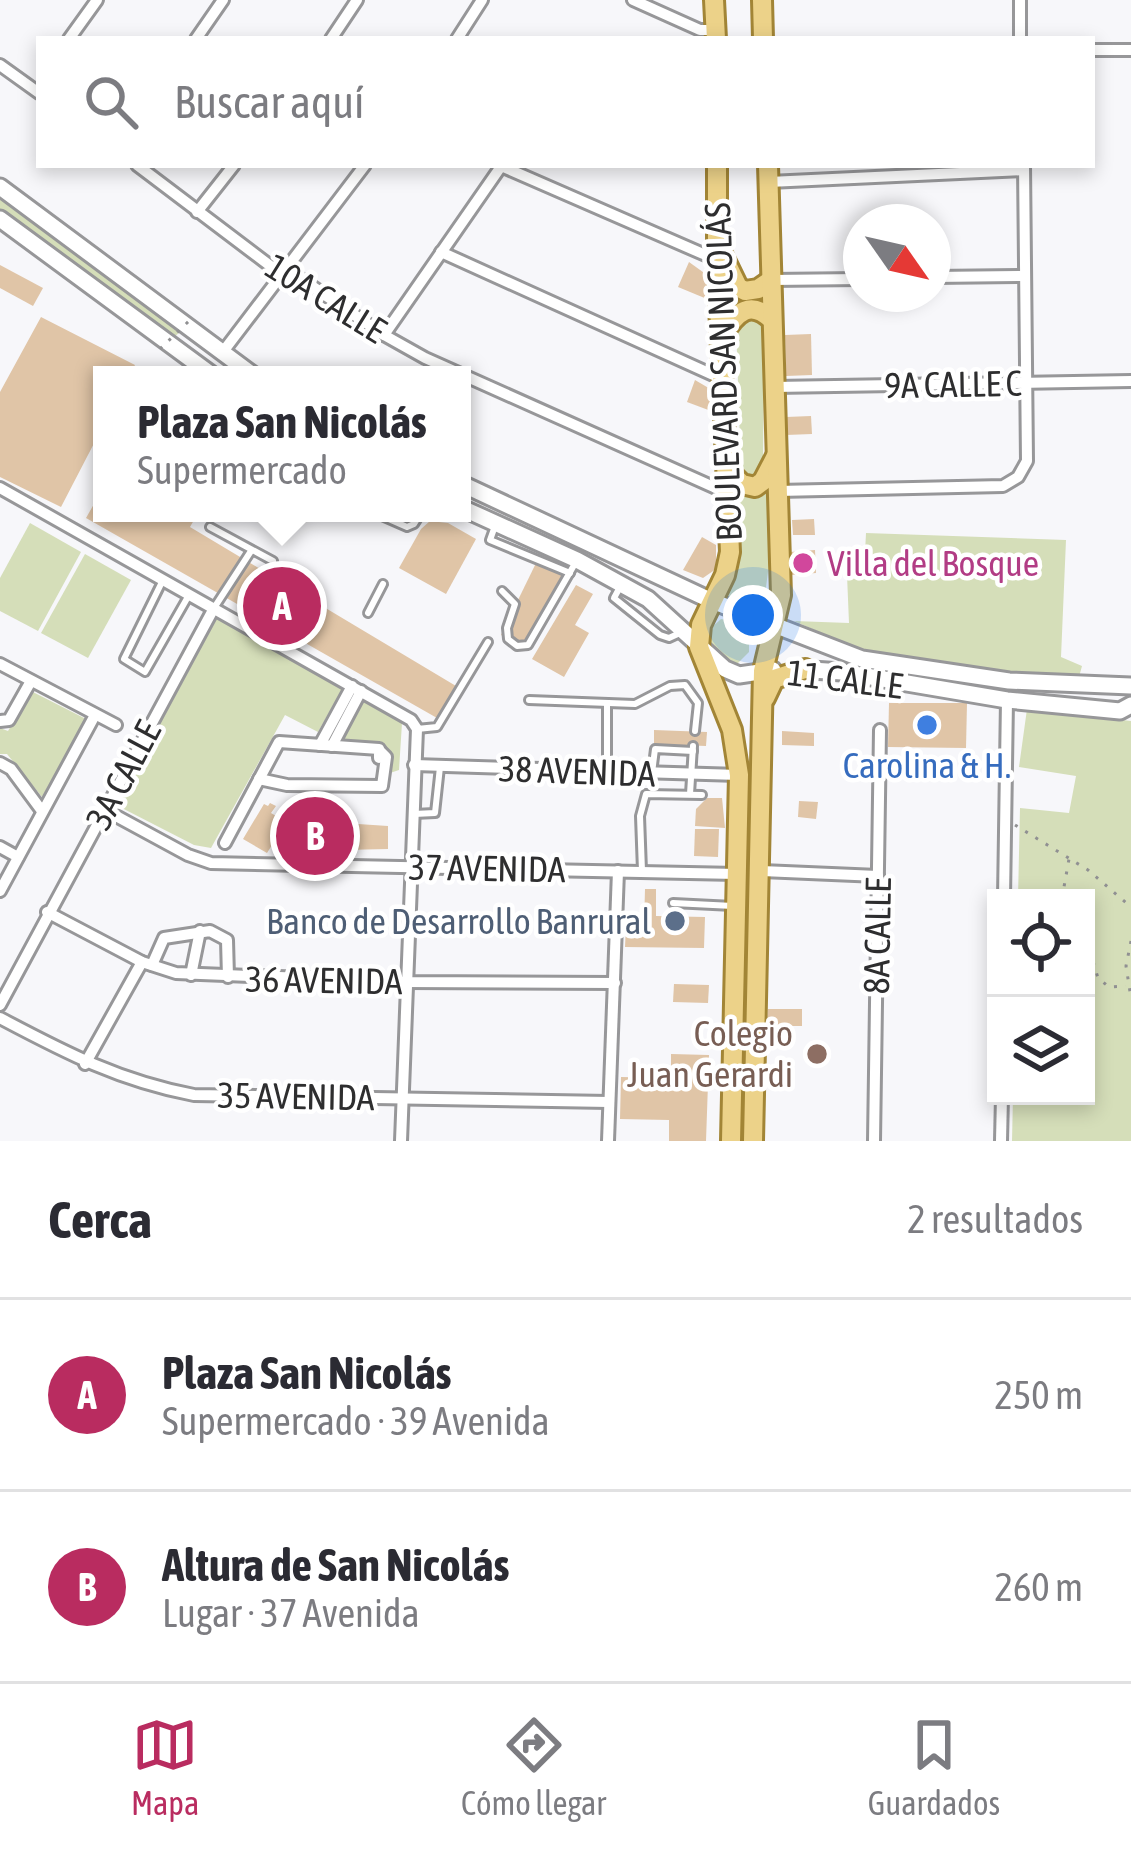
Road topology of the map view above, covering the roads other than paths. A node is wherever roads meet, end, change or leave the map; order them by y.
1 (97, 0) edge
2 (223, 0) edge
3 (357, 0) edge
4 (482, 0) edge
5 (633, 0) edge
6 (714, 0) edge
7 (762, 0) edge
8 (1020, 0) edge
9 (716, 35) edge
10 (71, 36) edge
11 (198, 36) edge
12 (333, 36) edge
13 (459, 36) edge
14 (763, 36) edge
15 (1020, 36) edge
16 (1095, 50) edge
17 (1131, 50) edge
18 (0, 65) edge
19 (36, 91) edge
20 (141, 168) edge
21 (232, 168) edge
22 (362, 168) edge
23 (501, 168) edge
24 (507, 168) edge
25 (718, 168) edge
26 (981, 168) edge
27 (1024, 168) edge
28 (768, 173) edge
29 (4, 193) edge
30 (197, 212) junction
31 (0, 219) edge
32 (441, 252) junction
33 (718, 252) junction
34 (281, 274) junction
35 (1024, 276) junction
36 (951, 277) edge
37 (843, 278) edge
38 (771, 280) junction
39 (772, 320) junction
40 (723, 334) junction
41 (384, 335) junction
42 (222, 353) junction
43 (200, 366) edge
44 (240, 366) edge
45 (443, 366) edge
46 (471, 379) edge
47 (724, 380) junction
48 (1131, 381) edge
49 (1027, 382) junction
50 (774, 387) junction
51 (777, 455) junction
52 (728, 469) junction
53 (0, 488) edge
54 (471, 488) edge
55 (778, 491) junction
56 (728, 494) junction
57 (471, 512) edge
58 (210, 527) dead end
59 (252, 550) junction
60 (273, 561) dead end
61 (574, 566) junction
62 (163, 580) junction
63 (383, 584) dead end
64 (502, 592) dead end
65 (189, 595) junction
66 (712, 601) junction
67 (214, 608) junction
68 (368, 614) dead end
69 (775, 626) junction
70 (488, 642) dead end
71 (700, 647) junction
72 (0, 664) edge
73 (806, 669) junction
74 (763, 670) junction
75 (31, 681) junction
76 (1131, 686) edge
77 (357, 689) junction
78 (529, 700) dead end
79 (1007, 700) junction
80 (607, 703) junction
81 (698, 704) junction
82 (724, 705) junction
83 (1131, 705) edge
84 (95, 715) junction
85 (762, 715) junction
86 (0, 721) edge
87 (116, 724) dead end
88 (417, 730) junction
89 (880, 730) dead end
90 (695, 731) dead end
91 (326, 745) junction
92 (0, 763) edge
93 (414, 765) junction
94 (440, 767) junction
95 (607, 771) junction
96 (652, 772) junction
97 (691, 774) junction
98 (739, 775) junction
99 (259, 779) junction
100 (690, 794) junction
101 (702, 795) dead end
102 (105, 810) junction
103 (42, 811) junction
104 (411, 814) junction
105 (225, 843) dead end
106 (0, 847) edge
107 (18, 857) junction
108 (409, 866) junction
109 (618, 871) junction
110 (760, 871) junction
111 (642, 872) junction
112 (738, 874) junction
113 (878, 876) junction
114 (1004, 889) edge
115 (0, 890) edge
116 (673, 903) dead end
117 (737, 906) junction
118 (46, 912) junction
119 (200, 931) junction
120 (147, 963) junction
121 (190, 975) junction
122 (228, 977) junction
123 (405, 982) junction
124 (615, 983) junction
125 (0, 1005) edge
126 (0, 1018) edge
127 (85, 1064) junction
128 (402, 1097) junction
129 (609, 1102) junction
130 (1002, 1105) edge
131 (401, 1141) edge
132 (608, 1141) edge
133 (731, 1141) edge
134 (753, 1141) edge
135 (874, 1141) edge
136 (1001, 1141) edge

1 - 10 street
2 - 11 street
3 - 12 street
4 - 13 street
5 - 9 street
6 - 9 main road
7 - 14 main road
8 - 15 street
16 - 17 street
18 - 19 street
20 - 30 street, 10A CALLE
21 - 30 street
22 - 34 street
23 - 32 street
24 - 33 street
25 - 33 main road, BOULEVARD SAN NICOLÁS
26 - 28 street
27 - 35 street
28 - 38 main road, BOULEVARD SAN NICOLÁS
29 - 42 main road
30 - 34 street, 10A CALLE
31 - 43 main road
32 - 41 street
32 - 47 street
33 - 38 main road
33 - 40 main road, BOULEVARD SAN NICOLÁS
34 - 41 street, 10A CALLE
34 - 42 street
35 - 36 street
35 - 49 street
37 - 38 street
38 - 39 main road, BOULEVARD SAN NICOLÁS
39 - 40 main road
39 - 50 main road, BOULEVARD SAN NICOLÁS
40 - 47 main road, BOULEVARD SAN NICOLÁS
41 - 45 street, 10A CALLE
42 - 44 main road
46 - 56 street, 10A CALLE
47 - 52 main road, BOULEVARD SAN NICOLÁS
48 - 49 street, 9A CALLE C
49 - 50 street, 9A CALLE C
49 - 55 street
50 - 51 main road, BOULEVARD SAN NICOLÁS
51 - 52 main road
51 - 55 main road, BOULEVARD SAN NICOLÁS
52 - 56 main road, BOULEVARD SAN NICOLÁS
53 - 62 street
54 - 66 main road, 11 CALLE
55 - 69 main road, BOULEVARD SAN NICOLÁS
56 - 66 main road, BOULEVARD SAN NICOLÁS
57 - 61 main road, 11 CALLE
58 - 59 lane
59 - 60 lane
59 - 67 lane, 3A CALLE
61 - 64 lane
61 - 71 main road, 11 CALLE
62 - 65 street
62 - 65 lane
63 - 68 lane
65 - 67 street
66 - 69 main road, 11 CALLE
66 - 71 main road, BOULEVARD SAN NICOLÁS
67 - 77 street
67 - 102 street, 3A CALLE
69 - 74 main road, BOULEVARD SAN NICOLÁS
69 - 76 main road, 11 CALLE
70 - 88 lane
71 - 74 main road, 11 CALLE
71 - 82 main road
72 - 75 street
73 - 74 main road, 11 CALLE
73 - 79 main road, 11 CALLE
73 - 85 main road
74 - 85 main road, BOULEVARD SAN NICOLÁS
75 - 84 street
75 - 86 street
77 - 88 street
77 - 91 street
78 - 80 lane
79 - 83 main road, 11 CALLE
79 - 114 street
80 - 81 lane
80 - 95 lane
81 - 82 lane
81 - 90 lane
82 - 98 main road
84 - 87 street
84 - 103 street
85 - 110 main road, BOULEVARD SAN NICOLÁS
88 - 93 street
89 - 113 street, 8A CALLE
91 - 99 street
91 - 99 street
92 - 103 street
93 - 94 street, 38 AVENIDA
93 - 104 street
94 - 95 street, 38 AVENIDA
94 - 104 lane
95 - 96 street, 38 AVENIDA
96 - 97 street, 38 AVENIDA
96 - 97 lane
97 - 98 street, 38 AVENIDA
97 - 100 lane
98 - 112 main road
99 - 105 street
100 - 101 lane
100 - 111 lane
102 - 108 street, 37 AVENIDA
102 - 118 street, 3A CALLE
103 - 107 street
104 - 108 street
106 - 107 street
107 - 115 street
108 - 109 street, 37 AVENIDA
108 - 123 street
109 - 111 street, 37 AVENIDA
109 - 124 street
110 - 113 street
110 - 134 main road, BOULEVARD SAN NICOLÁS
111 - 112 street, 37 AVENIDA
112 - 117 main road
113 - 135 street, 8A CALLE
116 - 117 lane
117 - 133 main road
118 - 120 street, 36 AVENIDA
118 - 125 street, 3A CALLE
119 - 120 street
119 - 121 street
119 - 122 street
120 - 121 street, 36 AVENIDA
120 - 127 street
121 - 122 street, 36 AVENIDA
122 - 123 street, 36 AVENIDA
123 - 124 street, 36 AVENIDA
123 - 128 street
124 - 129 street
126 - 127 street, 35 AVENIDA
127 - 128 street, 35 AVENIDA
128 - 129 street, 35 AVENIDA
128 - 131 street
129 - 132 street
130 - 136 street

